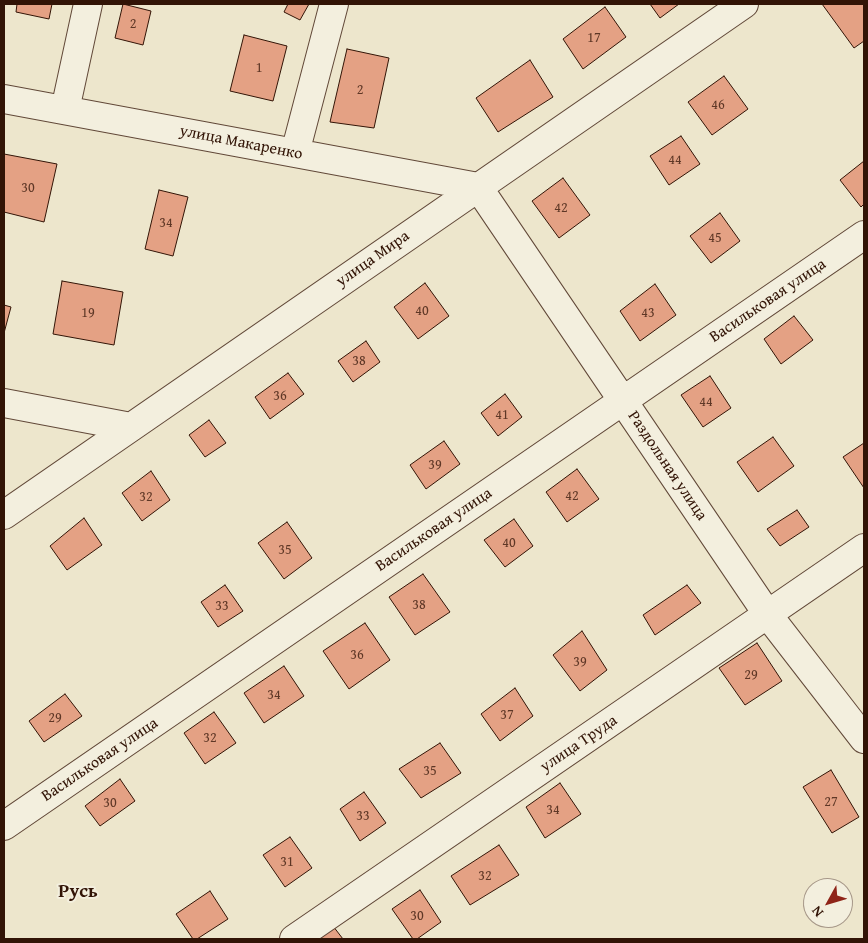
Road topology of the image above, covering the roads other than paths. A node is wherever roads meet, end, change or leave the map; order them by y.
1 (88, 4) edge
2 (334, 4) edge
3 (744, 4) edge
4 (4, 99) edge
5 (65, 110) junction
6 (295, 153) junction
7 (478, 187) junction
8 (864, 235) edge
9 (623, 401) junction
10 (4, 403) edge
11 (131, 427) junction
12 (4, 515) edge
13 (864, 548) edge
14 (768, 615) junction
15 (864, 739) edge
16 (4, 826) edge
17 (294, 939) edge

1 - 5 street
2 - 6 street
3 - 7 street, улица Мира
4 - 5 street, улица Макаренко
5 - 6 street, улица Макаренко
6 - 7 street, улица Макаренко
7 - 9 street, Раздольная улица
7 - 11 street, улица Мира
8 - 9 street, Васильковая улица
9 - 14 street, Раздольная улица
9 - 16 street, Васильковая улица
10 - 11 street
11 - 12 street, улица Мира
13 - 14 street, улица Труда
14 - 15 street, Раздольная улица
14 - 17 street, улица Труда

